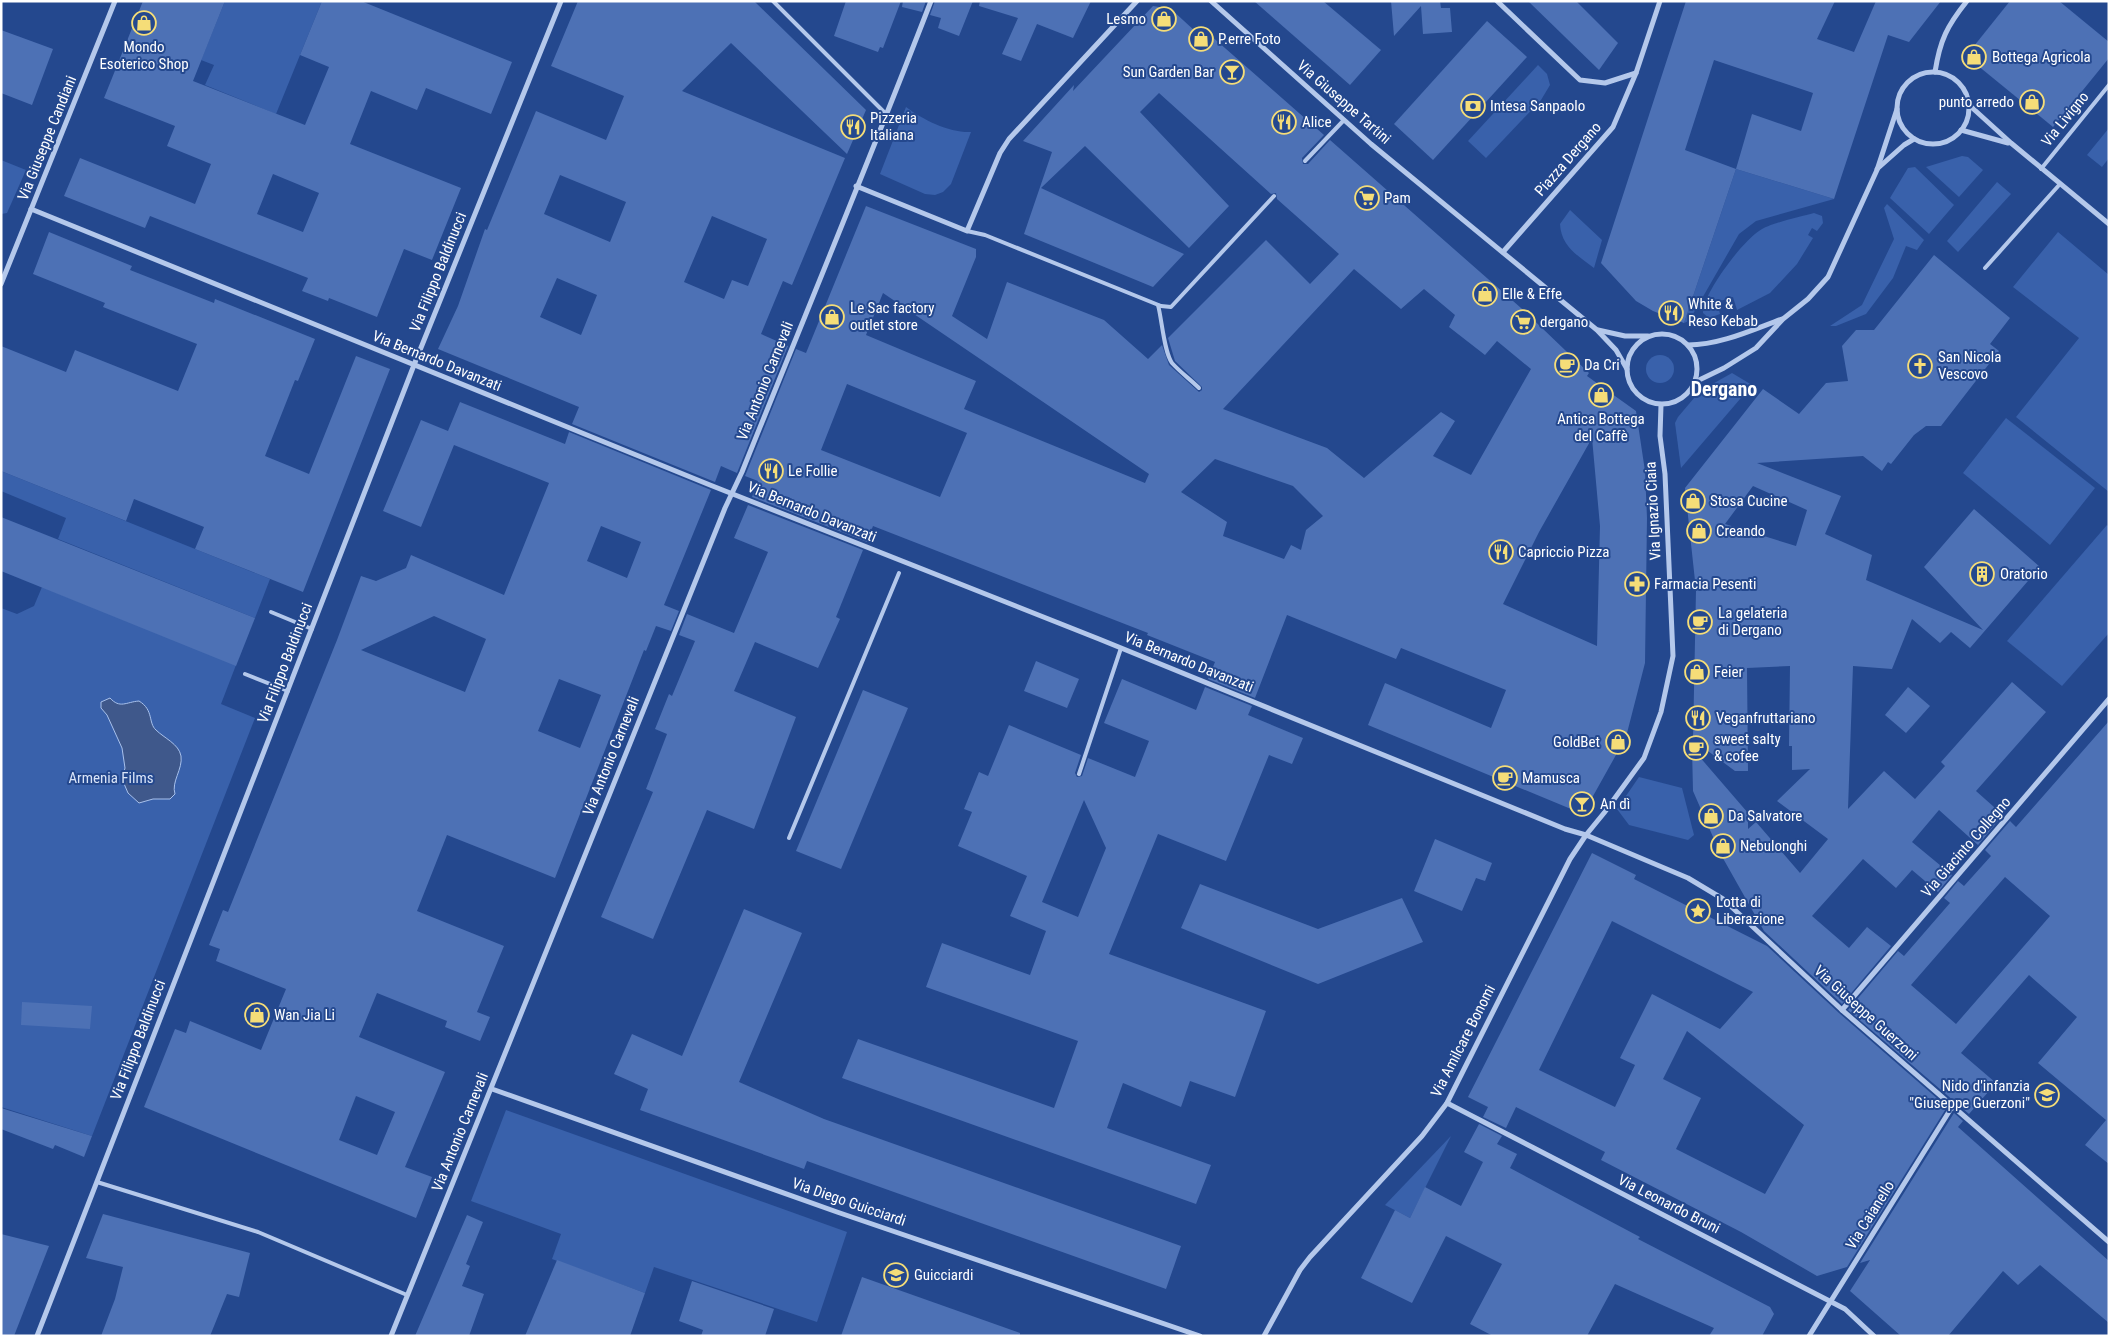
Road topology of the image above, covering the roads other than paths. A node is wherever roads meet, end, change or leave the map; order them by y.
1 (115, 1) edge
2 (562, 1) edge
3 (773, 1) edge
4 (931, 1) edge
5 (1137, 1) edge
6 (1210, 1) edge
7 (1497, 1) edge
8 (1660, 1) edge
9 (1967, 1) edge
10 (1935, 72) junction
11 (1636, 73) junction
12 (2109, 85) edge
13 (1968, 104) junction
14 (1897, 109) junction
15 (887, 115) junction
16 (1344, 120) junction
17 (1961, 130) junction
18 (1914, 139) junction
19 (2011, 143) junction
20 (1305, 161) dead end
21 (2041, 169) junction
22 (1877, 170) junction
23 (2060, 184) junction
24 (856, 186) junction
25 (1274, 196) dead end
26 (32, 210) junction
27 (2109, 224) edge
28 (967, 231) junction
29 (1503, 252) junction
30 (1986, 268) dead end
31 (1, 284) edge
32 (1158, 305) junction
33 (1783, 319) junction
34 (1597, 330) junction
35 (1649, 336) junction
36 (1688, 344) junction
37 (414, 365) junction
38 (1627, 368) junction
39 (1695, 382) junction
40 (1199, 388) dead end
41 (1661, 405) junction
42 (731, 493) junction
43 (899, 573) dead end
44 (271, 612) dead end
45 (312, 628) junction
46 (1121, 648) junction
47 (245, 674) dead end
48 (288, 691) junction
49 (2109, 699) edge
50 (1079, 774) dead end
51 (1586, 834) junction
52 (789, 838) dead end
53 (1842, 1010) junction
54 (492, 1089) junction
55 (1447, 1103) junction
56 (1952, 1107) junction
57 (97, 1182) junction
58 (2109, 1242) edge
59 (407, 1295) junction
60 (1830, 1301) junction
61 (1197, 1335) edge
62 (37, 1336) edge
63 (391, 1336) edge
64 (1264, 1336) edge
65 (1809, 1336) edge
66 (1874, 1336) edge

1 - 26 street, Via Giuseppe Candiani
2 - 37 street, Via Filippo Baldinucci
3 - 15 lane
4 - 15 street, Via Antonio Carnevali
5 - 28 street
6 - 16 street, Via Giuseppe Tartini
7 - 11 street
8 - 11 street, Piazza Dergano
9 - 10 street
10 - 13 street
10 - 14 street
11 - 29 street, Piazza Dergano
12 - 21 lane, Via Livigno
13 - 17 street
13 - 19 street, Via Livigno
14 - 18 street
14 - 22 street
15 - 24 street, Via Antonio Carnevali
16 - 20 lane
16 - 29 street, Via Giuseppe Tartini
17 - 18 street
17 - 19 street, Via Livigno
18 - 22 street
19 - 21 street, Via Livigno
21 - 23 street, Via Livigno
22 - 33 street
23 - 27 street, Via Livigno
23 - 30 lane
24 - 28 street
24 - 42 street, Via Antonio Carnevali
25 - 32 lane
26 - 31 street, Via Giuseppe Candiani
26 - 37 street, Via Bernardo Davanzati
28 - 32 lane
29 - 34 street
32 - 40 lane
33 - 36 street
33 - 39 street
34 - 35 street
34 - 38 street
35 - 36 street
35 - 38 street
36 - 39 street
37 - 42 street, Via Bernardo Davanzati
37 - 45 street, Via Filippo Baldinucci
38 - 41 street
39 - 41 street
41 - 51 street, Via Ignazio Ciaia
42 - 46 street, Via Bernardo Davanzati
42 - 54 street, Via Antonio Carnevali
43 - 52 lane
44 - 45 lane
45 - 48 street, Via Filippo Baldinucci
46 - 50 lane
46 - 51 street, Via Bernardo Davanzati
47 - 48 lane
48 - 57 street, Via Filippo Baldinucci
49 - 53 street, Via Giacinto Collegno
51 - 53 street, Via Giuseppe Guerzoni
51 - 55 street, Via Amilcare Bonomi
53 - 56 street, Via Giuseppe Guerzoni
54 - 59 street, Via Antonio Carnevali
54 - 61 street, Via Diego Guicciardi
55 - 60 street, Via Leonardo Bruni
55 - 64 street, Via Amilcare Bonomi
56 - 58 street, Via Giuseppe Guerzoni
56 - 60 street, Via Caianello
57 - 59 lane
57 - 62 street, Via Filippo Baldinucci
59 - 63 street, Via Antonio Carnevali
60 - 65 street, Via Caianello
60 - 66 street, Via Leonardo Bruni

